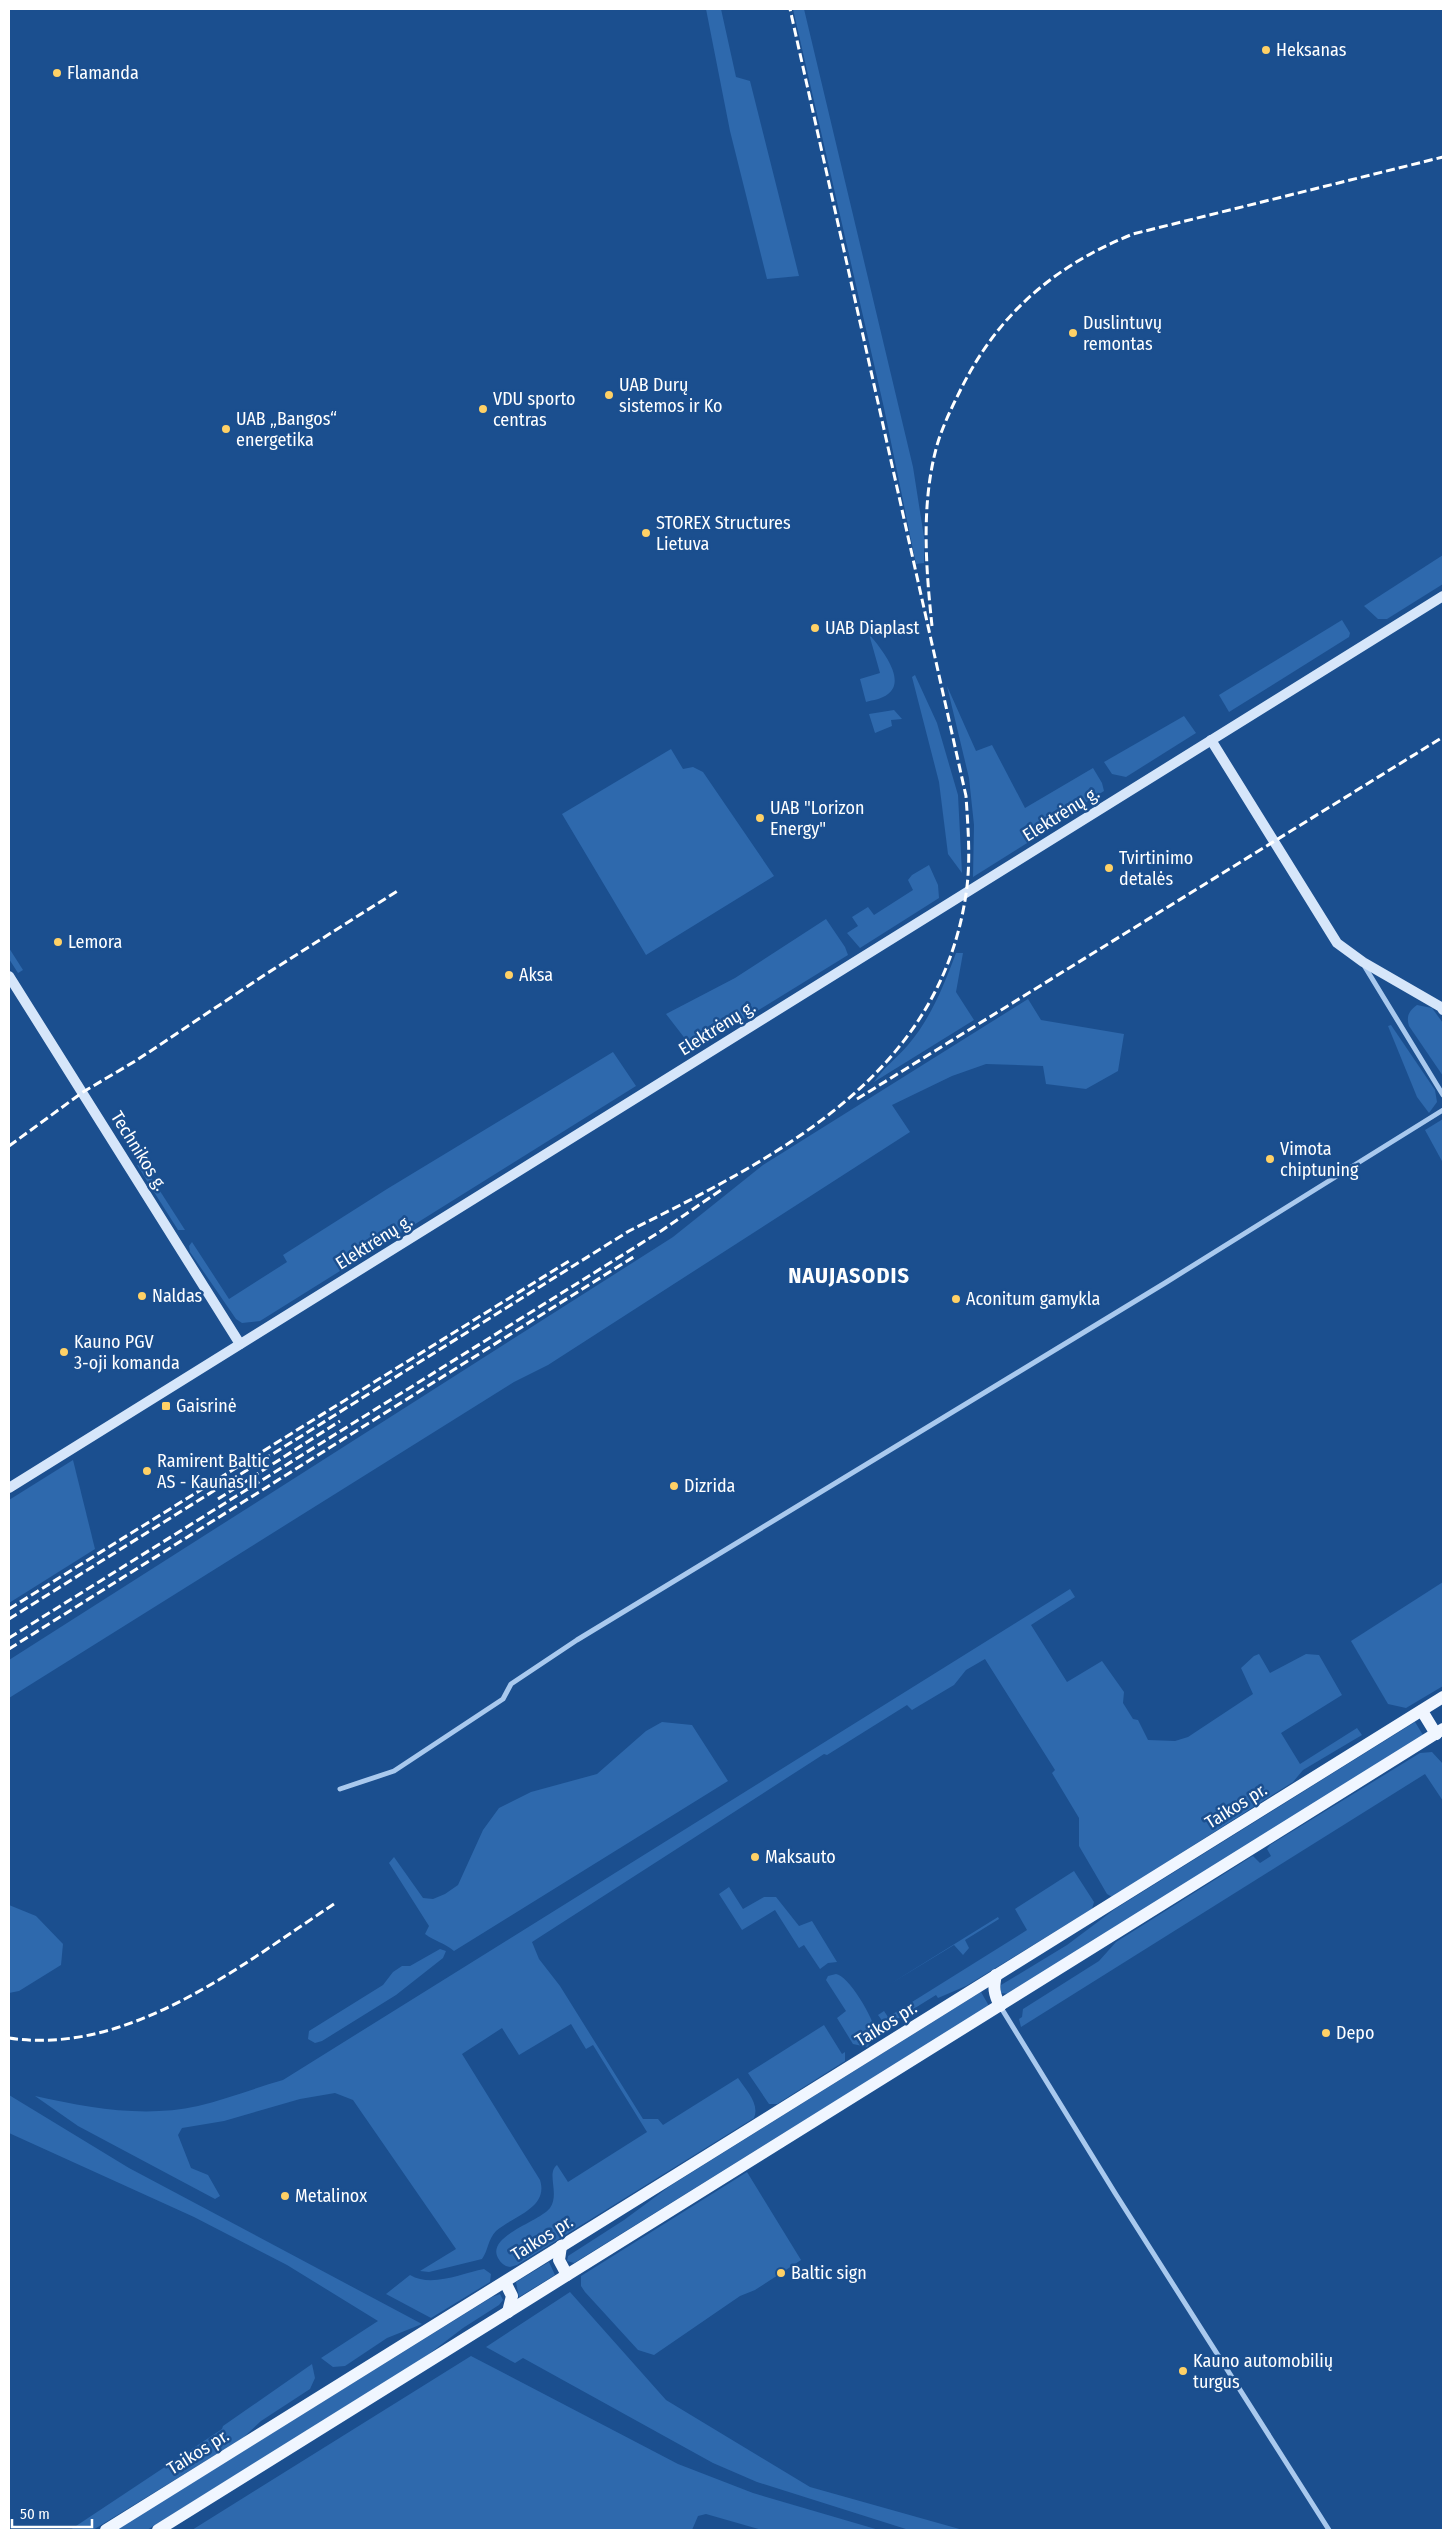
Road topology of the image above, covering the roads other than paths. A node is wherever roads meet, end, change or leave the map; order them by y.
1 (1443, 596) edge
2 (1212, 740) junction
3 (1363, 962) junction
4 (9, 976) edge
5 (1443, 1010) edge
6 (1443, 1095) edge
7 (1443, 1110) edge
8 (240, 1344) junction
9 (9, 1488) edge
10 (1443, 1697) edge
11 (1422, 1711) junction
12 (1440, 1732) edge
13 (340, 1789) dead end
14 (996, 1975) junction
15 (1000, 2006) junction
16 (561, 2246) junction
17 (567, 2275) junction
18 (505, 2282) junction
19 (508, 2312) junction
20 (106, 2530) edge
21 (158, 2530) edge
22 (1329, 2530) edge

1 - 2 street, Elektrėnų g.
2 - 3 street
2 - 8 street, Elektrėnų g.
3 - 5 street
3 - 6 street
4 - 8 street, Technikos g.
7 - 13 street
8 - 9 street, Elektrėnų g.
10 - 11 main road, Taikos pr.
11 - 12 main road
11 - 14 main road, Taikos pr.
12 - 15 main road
14 - 15 main road
14 - 16 main road, Taikos pr.
15 - 17 main road
15 - 22 street
16 - 17 main road
16 - 18 main road, Taikos pr.
17 - 19 main road
18 - 19 main road
18 - 20 main road, Taikos pr.
19 - 21 main road

